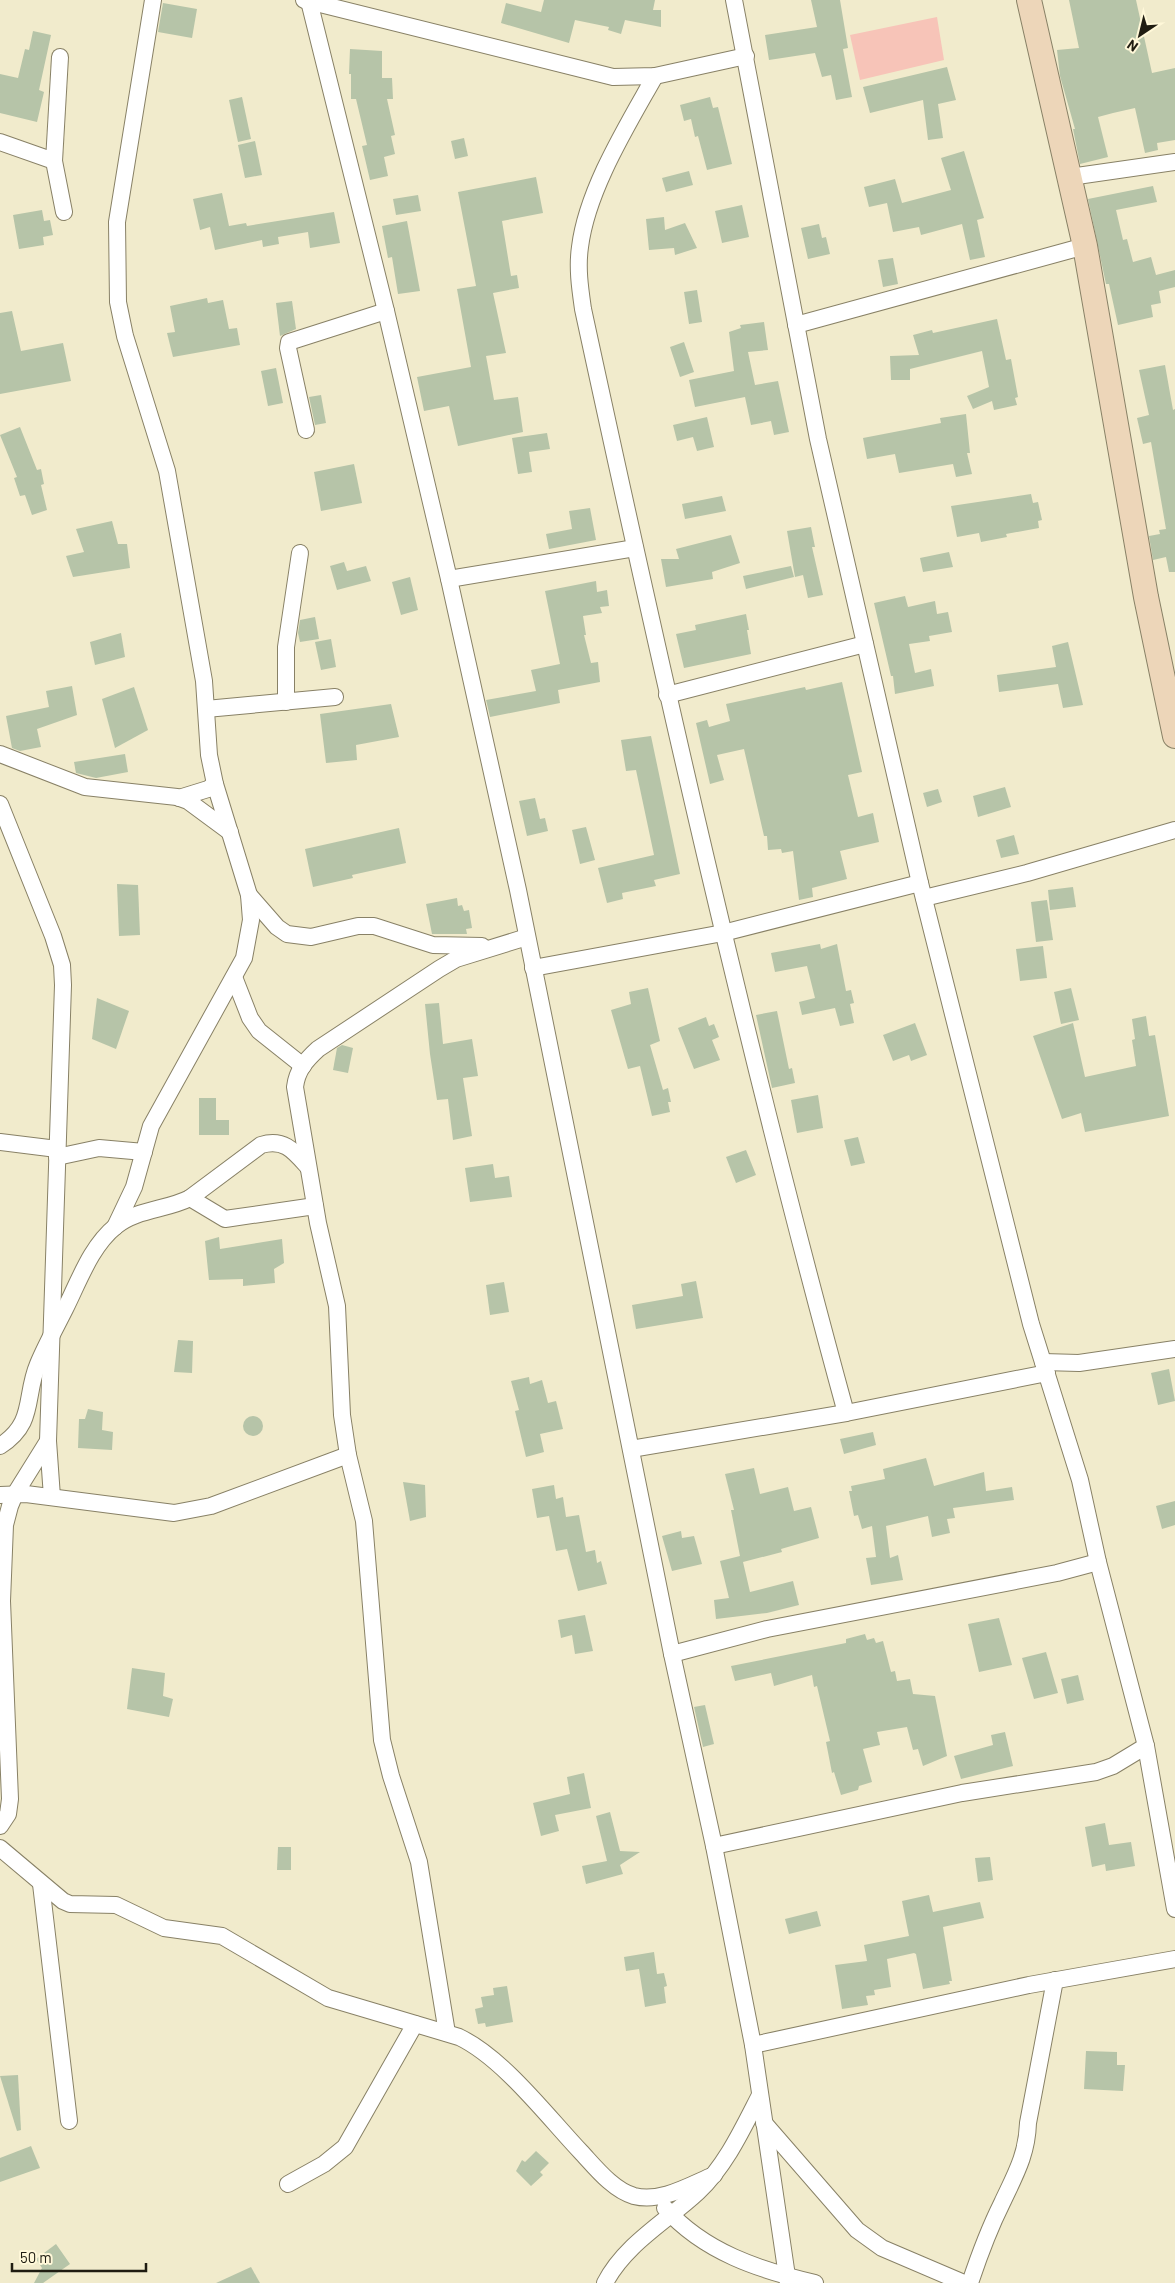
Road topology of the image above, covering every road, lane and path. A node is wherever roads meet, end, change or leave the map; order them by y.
1 (153, 0) edge
2 (734, 0) edge
3 (1029, 0) edge
4 (306, 1) edge
5 (746, 56) junction
6 (60, 57) dead end
7 (655, 76) junction
8 (0, 142) edge
9 (54, 161) junction
10 (1175, 162) edge
11 (1070, 178) junction
12 (64, 212) dead end
13 (1085, 246) junction
14 (386, 311) junction
15 (796, 325) junction
16 (306, 430) dead end
17 (635, 548) junction
18 (300, 553) dead end
19 (449, 580) junction
20 (865, 644) junction
21 (667, 695) junction
22 (335, 697) dead end
23 (286, 702) junction
24 (206, 709) junction
25 (1175, 736) edge
26 (0, 754) edge
27 (215, 784) junction
28 (179, 798) junction
29 (0, 804) edge
30 (1175, 830) edge
31 (230, 832) junction
32 (922, 891) junction
33 (249, 896) junction
34 (723, 933) junction
35 (528, 938) junction
36 (497, 947) junction
37 (534, 968) junction
38 (234, 978) junction
39 (303, 1066) junction
40 (0, 1142) edge
41 (144, 1152) junction
42 (58, 1153) junction
43 (308, 1167) junction
44 (190, 1198) junction
45 (315, 1206) junction
46 (115, 1227) junction
47 (52, 1337) junction
48 (1175, 1349) edge
49 (1045, 1368) junction
50 (846, 1413) junction
51 (48, 1441) junction
52 (0, 1446) edge
53 (631, 1449) junction
54 (348, 1455) junction
55 (8, 1494) edge
56 (52, 1497) junction
57 (1098, 1562) junction
58 (672, 1654) junction
59 (1146, 1746) junction
60 (0, 1826) edge
61 (714, 1846) junction
62 (0, 1848) edge
63 (41, 1884) junction
64 (1175, 1910) edge
65 (1175, 1959) edge
66 (1056, 1980) junction
67 (415, 2024) junction
68 (447, 2033) junction
69 (752, 2045) junction
70 (760, 2095) junction
71 (70, 2121) dead end
72 (764, 2123) junction
73 (714, 2175) junction
74 (288, 2184) dead end
75 (656, 2197) junction
76 (671, 2214) junction
77 (788, 2280) edge
78 (605, 2283) edge
79 (815, 2283) edge
80 (964, 2283) edge
81 (970, 2283) edge

1 - 24 street
2 - 5 street
3 - 11 main road
4 - 7 street
4 - 14 street
5 - 7 street
5 - 15 street
6 - 9 street
7 - 17 street
8 - 9 street
9 - 12 street
10 - 11 street
11 - 13 main road
13 - 15 street
13 - 25 main road
14 - 16 street
14 - 19 street
15 - 20 street
17 - 19 street
17 - 21 street
18 - 23 street
19 - 35 street
20 - 21 street
20 - 32 street
21 - 34 street
22 - 23 street
23 - 24 street
24 - 27 street
26 - 28 street
27 - 28 street
27 - 31 street
28 - 31 street
29 - 42 street
30 - 32 street
31 - 33 street
32 - 34 street
32 - 49 street
33 - 36 street
33 - 38 street
34 - 37 street
34 - 50 street
35 - 36 street
35 - 37 street
36 - 39 street
37 - 53 street
38 - 39 street
38 - 41 street
39 - 43 street
40 - 42 street
41 - 42 street
41 - 46 street
42 - 47 street
43 - 44 street
43 - 45 street
44 - 45 street
44 - 46 street
45 - 54 street
46 - 47 street
47 - 51 street
47 - 52 street
48 - 49 street
49 - 50 street
49 - 57 street
50 - 53 street
51 - 55 street
51 - 56 street
53 - 58 street
54 - 56 street
54 - 68 street
55 - 56 street
55 - 60 street
57 - 58 street
57 - 59 street
58 - 61 street
59 - 61 street
59 - 64 street
61 - 69 street
62 - 63 street
63 - 67 street
63 - 71 street
65 - 66 street
66 - 69 street
66 - 81 street
67 - 68 street
67 - 74 street
68 - 75 street
69 - 70 street
70 - 72 street
70 - 73 street
72 - 77 street
72 - 80 street
73 - 75 street
73 - 76 street
75 - 76 street
76 - 77 street
76 - 78 street
77 - 79 street

